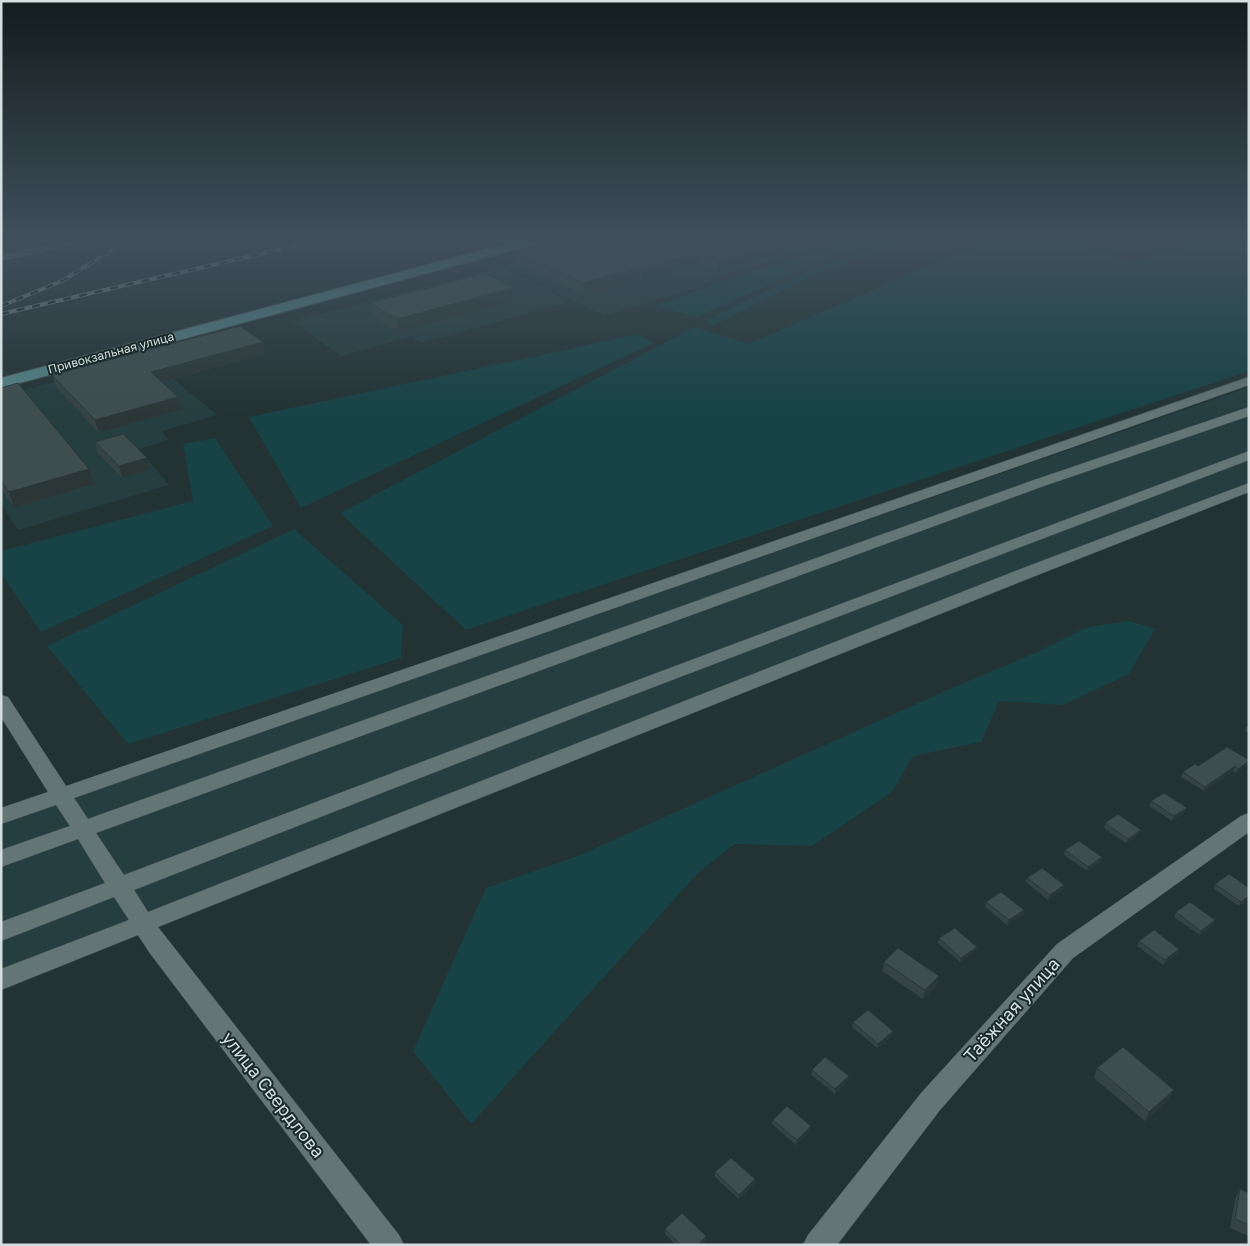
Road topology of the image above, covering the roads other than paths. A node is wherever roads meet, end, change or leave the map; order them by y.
1 (322, 297) edge
2 (1249, 381) edge
3 (1, 383) edge
4 (1249, 411) edge
5 (1249, 455) edge
6 (1249, 487) edge
7 (1, 701) edge
8 (61, 795) junction
9 (1, 816) edge
10 (1249, 821) edge
11 (83, 829) junction
12 (1, 859) edge
13 (120, 887) junction
14 (1, 932) edge
15 (150, 934) junction
16 (1, 980) edge
17 (389, 1245) edge
18 (818, 1245) edge

1 - 3 main road, Привокзальная улица
2 - 8 street
4 - 11 street
5 - 13 street
6 - 15 street
7 - 8 street, улица Свердлова
8 - 9 street
8 - 11 street, улица Свердлова
10 - 18 street, Таёжная улица
11 - 12 street
11 - 13 street, улица Свердлова
13 - 14 street
13 - 15 street, улица Свердлова
15 - 16 street
15 - 17 street, улица Свердлова

